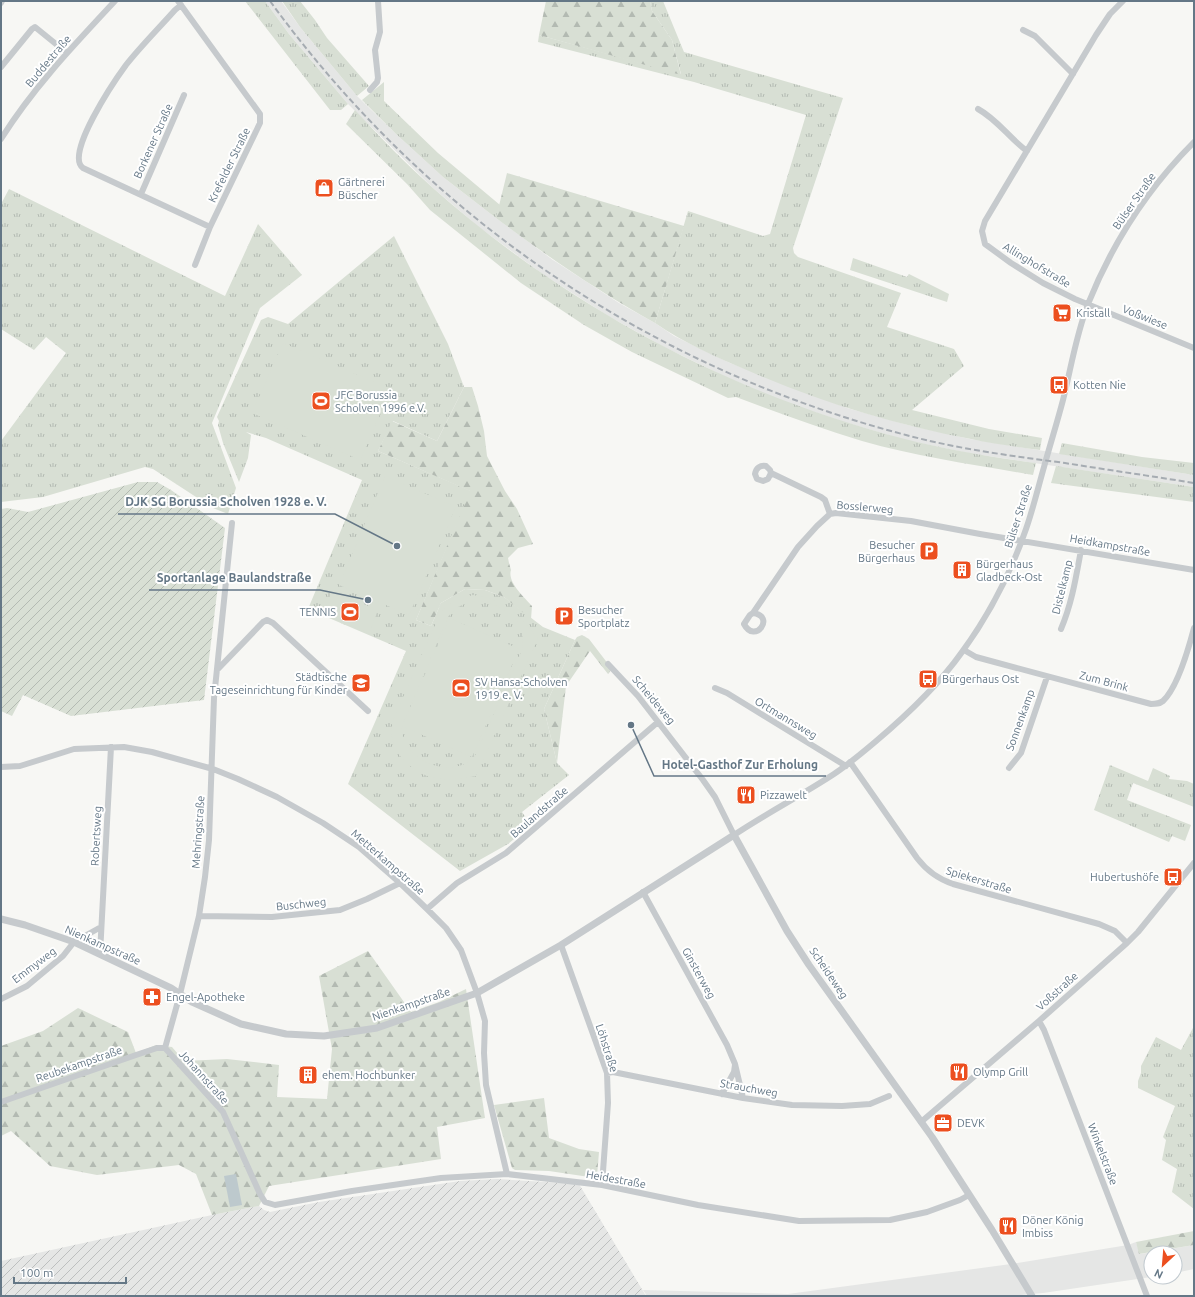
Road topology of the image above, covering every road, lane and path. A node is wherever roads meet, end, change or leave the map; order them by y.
1 (115, 1) edge
2 (378, 1) edge
3 (1123, 1) edge
4 (180, 3) edge
5 (1023, 30) dead end
6 (67, 53) junction
7 (1, 66) edge
8 (1073, 74) junction
9 (370, 90) dead end
10 (184, 95) dead end
11 (978, 109) dead end
12 (1, 139) edge
13 (1194, 142) edge
14 (1027, 151) junction
15 (141, 194) junction
16 (210, 227) junction
17 (194, 265) dead end
18 (1088, 304) junction
19 (1194, 348) edge
20 (771, 473) dead end
21 (830, 514) junction
22 (232, 523) dead end
23 (1022, 541) junction
24 (1080, 550) junction
25 (1194, 570) edge
26 (753, 613) dead end
27 (1061, 628) dead end
28 (1194, 628) edge
29 (964, 650) junction
30 (608, 664) dead end
31 (217, 670) junction
32 (1046, 677) junction
33 (715, 688) dead end
34 (368, 711) dead end
35 (658, 722) junction
36 (111, 747) junction
37 (848, 764) junction
38 (1, 767) edge
39 (1009, 768) dead end
40 (213, 769) junction
41 (734, 835) junction
42 (1194, 863) edge
43 (400, 883) junction
44 (643, 892) junction
45 (427, 909) junction
46 (199, 916) junction
47 (1, 919) edge
48 (101, 927) junction
49 (74, 942) junction
50 (1127, 943) junction
51 (561, 945) junction
52 (100, 954) junction
53 (477, 992) junction
54 (180, 994) junction
55 (1, 999) edge
56 (1038, 1021) junction
57 (165, 1048) junction
58 (735, 1064) junction
59 (607, 1073) junction
60 (722, 1094) junction
61 (889, 1096) dead end
62 (743, 1098) junction
63 (1, 1102) edge
64 (921, 1122) junction
65 (506, 1174) junction
66 (602, 1185) junction
67 (260, 1194) joint
68 (969, 1195) junction
69 (1030, 1293) edge
70 (1147, 1296) edge

1 - 6 street, Buddestraße
2 - 9 street
3 - 8 street, Allinghofstraße
4 - 15 street, Borkener Straße
4 - 16 street, Krefelder Straße
5 - 8 street
6 - 7 street
6 - 12 street, Buddestraße
8 - 14 street, Allinghofstraße
10 - 15 street, Borkener Straße
11 - 14 street
13 - 18 street, Bülser Straße
14 - 18 street, Allinghofstraße
15 - 16 street, Borkener Straße
16 - 17 street, Krefelder Straße
18 - 19 street, Voßwiese
18 - 23 street, Bülser Straße
20 - 21 street
21 - 23 street, Bosslerweg
21 - 26 street, Bosslerweg
22 - 31 street, Mehringstraße
23 - 24 street, Heidkampstraße
23 - 29 street, Bülser Straße
24 - 25 street, Heidkampstraße
24 - 27 street, Distelkamp
28 - 32 street, Zum Brink
29 - 32 street, Zum Brink
29 - 37 street, Bülser Straße
30 - 35 street, Scheideweg
31 - 34 street
31 - 40 street, Mehringstraße
32 - 39 street, Sonnenkamp
33 - 37 street, Ortmannsweg
35 - 41 street, Scheideweg
35 - 45 street, Baulandstraße
36 - 38 street, Metterkampstraße
36 - 40 street, Metterkampstraße
36 - 48 street, Robertsweg
37 - 41 street, Bülser Straße
37 - 50 street, Spiekerstraße
40 - 43 street, Metterkampstraße
40 - 46 street, Mehringstraße
41 - 44 street, Nienkampstraße
41 - 64 street, Scheideweg
42 - 50 street, Voßstraße
43 - 45 street, Metterkampstraße
43 - 46 street, Buschweg
44 - 51 street, Nienkampstraße
44 - 58 street, Ginsterweg
45 - 53 street, Metterkampstraße
46 - 54 street, Mehringstraße
47 - 49 street, Nienkampstraße
48 - 49 street
48 - 52 street, Robertsweg
49 - 52 street, Nienkampstraße
49 - 55 street, Emmyweg
50 - 56 street, Voßstraße
51 - 53 street, Nienkampstraße
51 - 59 street, Löhstraße
52 - 54 street, Nienkampstraße
53 - 54 street, Nienkampstraße
53 - 65 street, Metterkampstraße
54 - 57 street, Johannstraße
56 - 64 street, Voßstraße
56 - 70 street, Winkelstraße
57 - 63 street, Reubekampstraße
57 - 67 street, Johannstraße
58 - 60 street
58 - 62 street, Ginsterweg
59 - 60 street, Strauchweg
59 - 66 street, Löhstraße
60 - 62 street, Strauchweg
61 - 62 street, Strauchweg
64 - 68 street, Scheideweg
65 - 66 street, Heidestraße
65 - 67 street, Heidestraße
66 - 68 street, Heidestraße
68 - 69 street, Scheideweg

